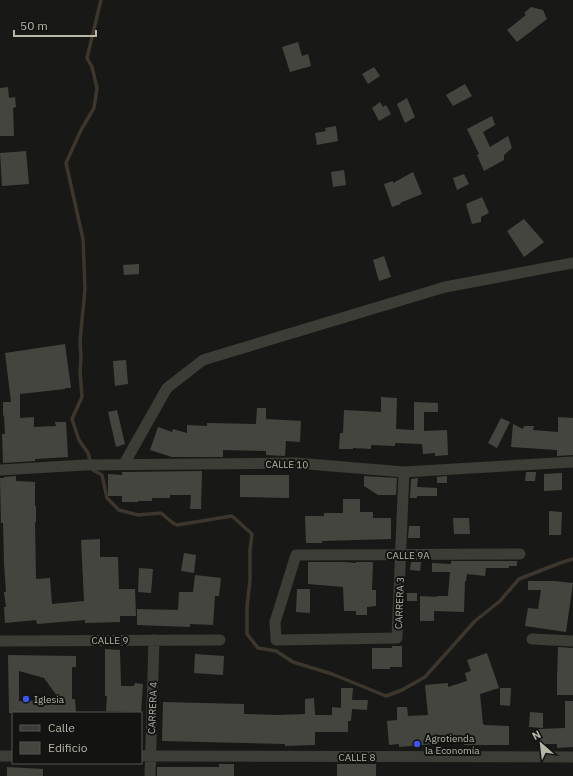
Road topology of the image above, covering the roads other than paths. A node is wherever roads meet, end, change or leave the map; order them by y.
1 (573, 263) edge
2 (573, 462) edge
3 (124, 464) junction
4 (0, 470) edge
5 (404, 472) junction
6 (520, 554) dead end
7 (400, 555) junction
8 (532, 639) dead end
9 (154, 640) junction
10 (220, 640) dead end
11 (276, 640) joint
12 (0, 641) edge
13 (573, 641) edge
14 (0, 756) edge
15 (12, 756) edge
16 (146, 756) edge
17 (573, 757) edge
18 (150, 776) edge

1 - 3 street
2 - 5 street, CALLE 10
3 - 4 street, CALLE 10
3 - 5 street, CALLE 10
5 - 7 street, CARRERA 3
6 - 7 street, CALLE 9A
7 - 11 street, CALLE 9A
7 - 11 street, CARRERA 3
8 - 13 street
9 - 10 street, CALLE 9
9 - 12 street, CALLE 9
9 - 16 street, CARRERA 4
14 - 15 street
16 - 17 street, CALLE 8
16 - 18 street, CARRERA 4

